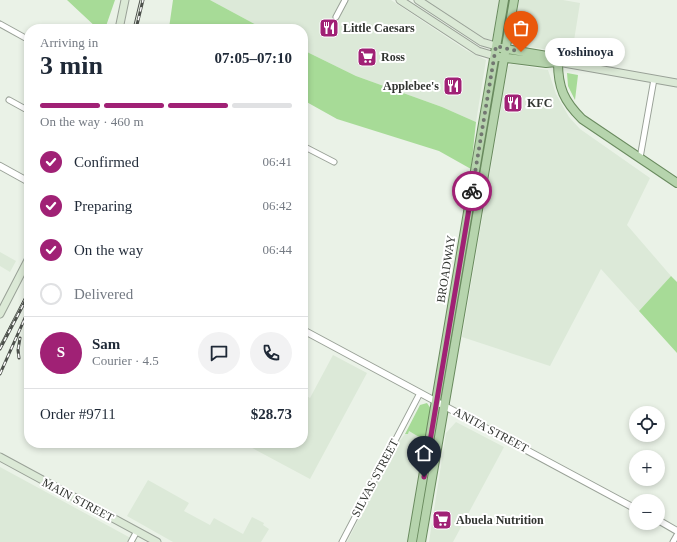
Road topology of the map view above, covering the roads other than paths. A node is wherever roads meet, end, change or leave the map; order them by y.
1 (125, 0) edge
2 (345, 0) edge
3 (400, 0) edge
4 (418, 0) edge
5 (504, 0) edge
6 (514, 0) edge
7 (336, 17) dead end
8 (0, 24) edge
9 (120, 24) edge
10 (24, 37) edge
11 (496, 46) junction
12 (506, 49) junction
13 (494, 56) junction
14 (505, 57) junction
15 (558, 62) junction
16 (654, 79) junction
17 (677, 83) edge
18 (9, 100) dead end
19 (24, 108) edge
20 (308, 149) edge
21 (478, 149) junction
22 (640, 158) junction
23 (334, 162) dead end
24 (0, 166) edge
25 (485, 171) junction
26 (474, 172) junction
27 (24, 179) edge
28 (677, 183) edge
29 (481, 194) junction
30 (24, 268) edge
31 (459, 268) junction
32 (468, 270) junction
33 (0, 314) edge
34 (308, 333) edge
35 (420, 393) junction
36 (441, 404) junction
37 (0, 457) edge
38 (629, 505) edge
39 (422, 513) junction
40 (665, 524) edge
41 (137, 531) junction
42 (677, 531) edge
43 (677, 535) edge
44 (131, 542) edge
45 (157, 542) edge
46 (342, 542) edge
47 (412, 542) edge
48 (421, 542) edge
49 (673, 542) edge

1 - 9 main road
2 - 7 street
3 - 13 main road
4 - 11 main road
5 - 11 main road, BROADWAY
6 - 12 main road, BROADWAY
8 - 10 street
11 - 12 main road
11 - 13 main road, BROADWAY
12 - 14 main road, BROADWAY
12 - 15 main road
13 - 14 main road
13 - 21 main road, BROADWAY
14 - 15 main road
14 - 25 main road, BROADWAY
15 - 16 main road
15 - 22 main road
16 - 17 main road
16 - 22 street
18 - 19 street
20 - 23 street
21 - 25 main road
21 - 26 main road, BROADWAY
22 - 28 main road
24 - 27 street
25 - 29 main road, BROADWAY
26 - 29 main road
26 - 31 main road, BROADWAY
29 - 32 main road, BROADWAY
30 - 33 main road
31 - 32 main road
31 - 36 main road, BROADWAY
32 - 36 main road, BROADWAY
34 - 35 street, ANITA STREET
35 - 36 street, ANITA STREET
35 - 46 street, SILVAS STREET
36 - 38 street, ANITA STREET
36 - 39 main road, BROADWAY
37 - 41 main road, MAIN STREET
39 - 47 main road, BROADWAY
39 - 48 main road, BROADWAY
40 - 42 street
41 - 44 street
41 - 45 main road, MAIN STREET
43 - 49 street

